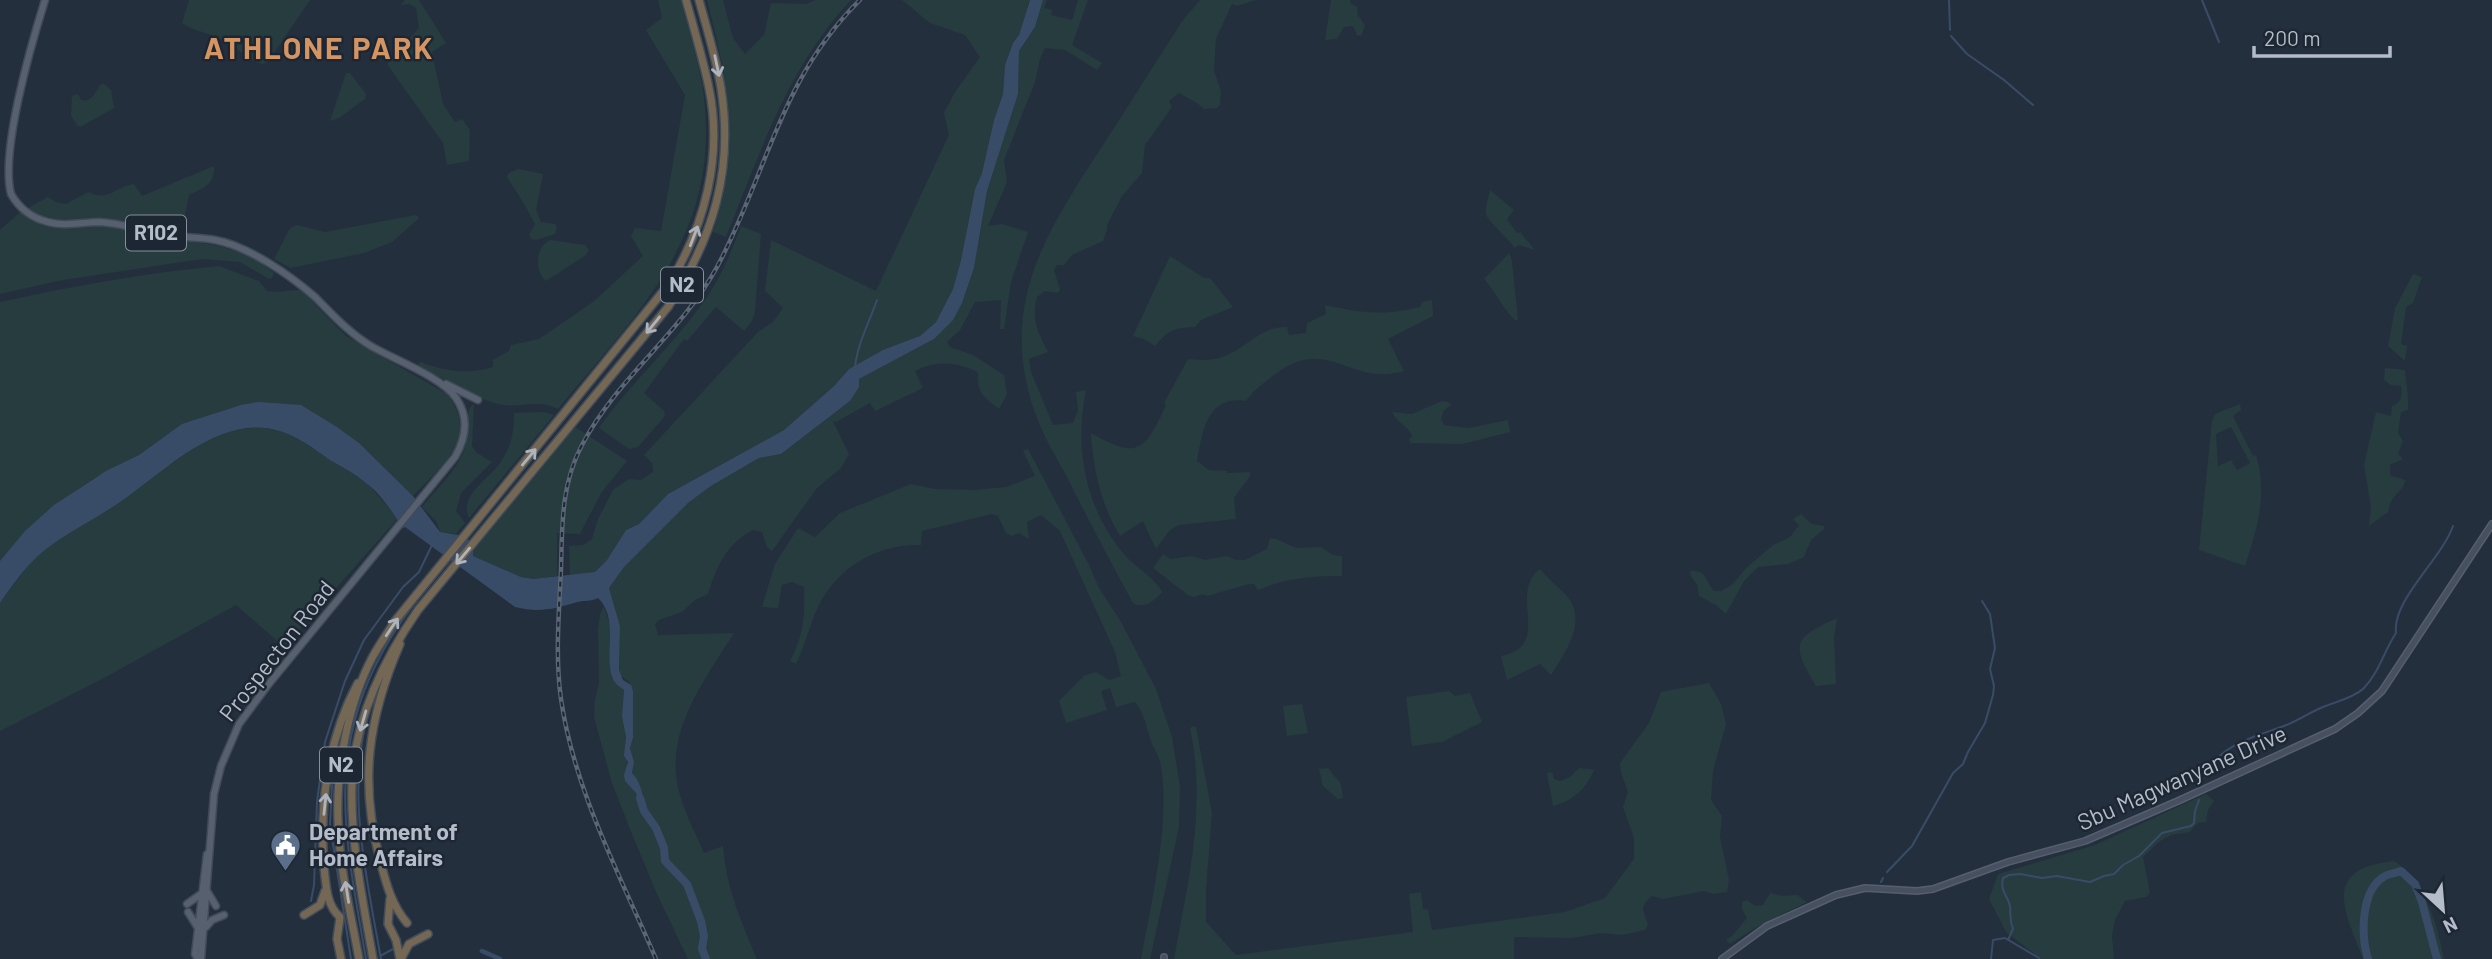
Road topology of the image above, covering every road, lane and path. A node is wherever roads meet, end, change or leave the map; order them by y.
1 (45, 0) edge
2 (686, 0) edge
3 (699, 0) edge
4 (440, 383) junction
5 (478, 400) dead end
6 (2492, 524) edge
7 (406, 627) junction
8 (371, 660) junction
9 (326, 886) junction
10 (203, 892) junction
11 (390, 895) junction
12 (187, 904) dead end
13 (216, 906) dead end
14 (188, 912) dead end
15 (224, 915) dead end
16 (304, 915) dead end
17 (407, 923) dead end
18 (201, 930) junction
19 (428, 934) dead end
20 (199, 959) edge
21 (341, 959) edge
22 (359, 959) edge
23 (373, 959) edge
24 (401, 959) edge
25 (1722, 959) edge

1 - 4 main road, R102
8 -> 2 highway, N2
3 -> 7 highway, N2
4 - 5 main road
4 - 10 main road, Prospecton Road / R102
6 - 25 main road, Sbu Magwanyane Drive
7 - 11 highway
7 -> 23 highway, N2
9 -> 8 highway
22 -> 8 highway, N2
9 - 16 highway
9 - 21 highway
10 - 12 main road
10 - 13 main road
10 - 18 main road, Prospecton Road / R102
11 - 17 highway
11 - 24 highway
14 - 18 main road
15 - 18 main road
18 - 20 main road, Prospecton Road / R102
19 - 24 highway

